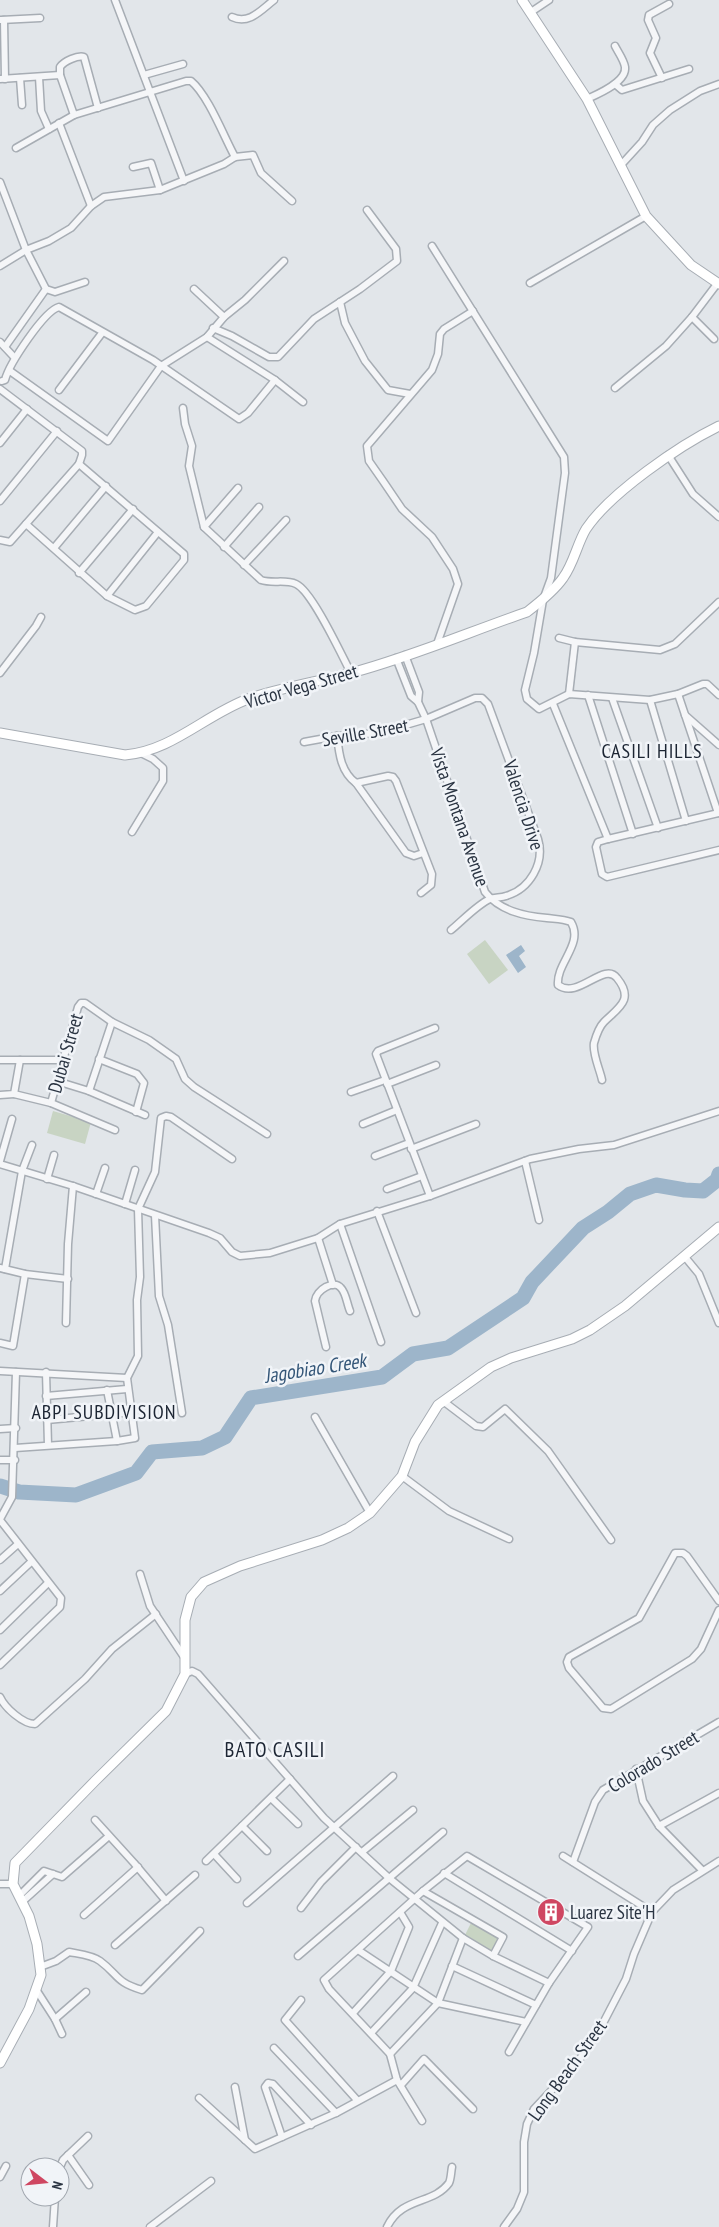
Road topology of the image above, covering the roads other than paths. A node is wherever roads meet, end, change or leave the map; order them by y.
1 (115, 0) edge
2 (274, 0) edge
3 (522, 0) edge
4 (548, 0) edge
5 (669, 4) dead end
6 (531, 12) junction
7 (232, 17) dead end
8 (40, 18) dead end
9 (2, 20) edge
10 (615, 46) dead end
11 (183, 64) dead end
12 (689, 69) dead end
13 (60, 75) junction
14 (39, 76) junction
15 (144, 76) junction
16 (20, 78) junction
17 (662, 78) junction
18 (3, 79) edge
19 (615, 84) junction
20 (719, 84) edge
21 (151, 92) junction
22 (587, 99) junction
23 (22, 105) dead end
24 (98, 108) junction
25 (74, 115) junction
26 (59, 123) junction
27 (49, 129) junction
28 (16, 148) dead end
29 (235, 157) junction
30 (621, 165) junction
31 (132, 167) dead end
32 (184, 181) junction
33 (0, 184) edge
34 (160, 190) junction
35 (292, 201) dead end
36 (91, 206) junction
37 (366, 210) dead end
38 (646, 216) junction
39 (432, 246) dead end
40 (26, 250) junction
41 (284, 261) dead end
42 (0, 266) edge
43 (85, 282) dead end
44 (530, 283) dead end
45 (718, 284) edge
46 (46, 289) junction
47 (194, 289) dead end
48 (340, 302) junction
49 (472, 311) junction
50 (224, 317) junction
51 (692, 318) junction
52 (213, 328) junction
53 (102, 333) junction
54 (207, 337) junction
55 (714, 340) dead end
56 (2, 344) edge
57 (14, 357) junction
58 (161, 366) junction
59 (8, 373) junction
60 (275, 380) junction
61 (1, 383) edge
62 (615, 388) dead end
63 (0, 389) edge
64 (59, 390) dead end
65 (410, 394) junction
66 (303, 402) dead end
67 (183, 408) dead end
68 (27, 409) junction
69 (719, 426) edge
70 (57, 431) junction
71 (0, 443) edge
72 (668, 456) junction
73 (79, 464) junction
74 (106, 486) junction
75 (238, 488) dead end
76 (0, 501) edge
77 (259, 507) dead end
78 (133, 509) junction
79 (719, 517) edge
80 (286, 520) dead end
81 (26, 524) junction
82 (204, 527) junction
83 (158, 532) junction
84 (0, 540) edge
85 (224, 547) junction
86 (54, 548) junction
87 (244, 565) junction
88 (80, 573) junction
89 (107, 596) junction
90 (543, 600) junction
91 (719, 602) edge
92 (41, 617) dead end
93 (559, 638) dead end
94 (575, 642) junction
95 (437, 644) junction
96 (400, 657) junction
97 (0, 673) edge
98 (351, 673) junction
99 (569, 694) junction
100 (588, 694) junction
101 (678, 694) junction
102 (719, 696) edge
103 (612, 698) junction
104 (650, 700) junction
105 (553, 704) junction
106 (684, 714) junction
107 (426, 719) junction
108 (0, 733) edge
109 (337, 736) junction
110 (304, 742) dead end
111 (719, 745) edge
112 (141, 753) junction
113 (356, 783) junction
114 (719, 813) edge
115 (686, 821) junction
116 (658, 828) junction
117 (132, 832) dead end
118 (633, 834) junction
119 (608, 839) junction
120 (719, 850) edge
121 (423, 852) junction
122 (421, 893) dead end
123 (490, 899) junction
124 (451, 930) dead end
125 (112, 1022) junction
126 (435, 1028) dead end
127 (99, 1059) junction
128 (0, 1060) edge
129 (20, 1060) junction
130 (63, 1060) junction
131 (436, 1065) dead end
132 (58, 1079) junction
133 (602, 1080) dead end
134 (386, 1082) junction
135 (89, 1091) junction
136 (351, 1092) dead end
137 (14, 1094) junction
138 (0, 1095) edge
139 (51, 1103) junction
140 (397, 1110) junction
141 (719, 1111) edge
142 (136, 1112) junction
143 (144, 1115) dead end
144 (12, 1119) dead end
145 (363, 1124) dead end
146 (476, 1124) dead end
147 (114, 1130) dead end
148 (267, 1134) dead end
149 (32, 1145) dead end
150 (410, 1146) junction
151 (54, 1155) dead end
152 (375, 1156) dead end
153 (232, 1159) dead end
154 (525, 1161) junction
155 (0, 1162) edge
156 (104, 1168) dead end
157 (135, 1170) dead end
158 (22, 1171) junction
159 (422, 1176) junction
160 (47, 1179) junction
161 (74, 1186) junction
162 (387, 1189) dead end
163 (96, 1194) junction
164 (430, 1196) junction
165 (125, 1204) junction
166 (138, 1208) junction
167 (377, 1211) junction
168 (155, 1215) junction
169 (540, 1220) dead end
170 (340, 1224) junction
171 (719, 1227) edge
172 (318, 1238) junction
173 (685, 1257) junction
174 (2, 1268) edge
175 (25, 1274) junction
176 (68, 1279) junction
177 (333, 1285) junction
178 (350, 1311) dead end
179 (416, 1313) dead end
180 (66, 1322) dead end
181 (719, 1322) edge
182 (381, 1342) dead end
183 (0, 1343) edge
184 (326, 1347) dead end
185 (0, 1371) edge
186 (16, 1372) junction
187 (46, 1372) junction
188 (127, 1378) junction
189 (128, 1389) junction
190 (107, 1390) junction
191 (46, 1396) junction
192 (443, 1401) junction
193 (132, 1412) junction
194 (182, 1413) dead end
195 (112, 1414) junction
196 (315, 1417) dead end
197 (47, 1420) junction
198 (16, 1428) junction
199 (0, 1429) edge
200 (116, 1441) junction
201 (48, 1445) junction
202 (15, 1448) junction
203 (0, 1460) edge
204 (14, 1460) junction
205 (402, 1476) junction
206 (370, 1513) junction
207 (0, 1520) edge
208 (509, 1540) dead end
209 (611, 1540) dead end
210 (18, 1544) junction
211 (0, 1560) edge
212 (32, 1562) junction
213 (140, 1574) dead end
214 (48, 1583) junction
215 (0, 1591) edge
216 (719, 1601) edge
217 (719, 1610) edge
218 (156, 1614) junction
219 (0, 1630) edge
220 (184, 1657) junction
221 (0, 1665) edge
222 (185, 1674) junction
223 (0, 1697) edge
224 (719, 1722) edge
225 (636, 1769) junction
226 (393, 1776) dead end
227 (290, 1779) junction
228 (719, 1793) edge
229 (271, 1798) junction
230 (413, 1810) dead end
231 (95, 1820) dead end
232 (298, 1824) dead end
233 (242, 1826) junction
234 (659, 1826) junction
235 (334, 1829) junction
236 (443, 1832) dead end
237 (108, 1836) junction
238 (356, 1847) junction
239 (267, 1852) dead end
240 (362, 1852) junction
241 (214, 1854) junction
242 (563, 1856) dead end
243 (206, 1861) dead end
244 (719, 1861) edge
245 (574, 1862) junction
246 (138, 1867) junction
247 (702, 1870) junction
248 (444, 1873) junction
249 (195, 1875) dead end
250 (389, 1878) junction
251 (237, 1879) dead end
252 (0, 1884) edge
253 (12, 1884) junction
254 (423, 1891) junction
255 (21, 1899) junction
256 (414, 1899) junction
257 (166, 1901) junction
258 (247, 1903) dead end
259 (301, 1908) dead end
260 (400, 1912) junction
261 (652, 1912) junction
262 (84, 1915) dead end
263 (442, 1923) junction
264 (200, 1931) dead end
265 (464, 1938) junction
266 (115, 1945) dead end
267 (358, 1950) junction
268 (572, 1951) junction
269 (298, 1956) dead end
270 (493, 1956) junction
271 (452, 1966) junction
272 (40, 1967) junction
273 (391, 1971) junction
274 (549, 1982) junction
275 (414, 1988) junction
276 (37, 1991) junction
277 (86, 1992) dead end
278 (301, 2000) dead end
279 (438, 2002) junction
280 (536, 2005) junction
281 (353, 2013) junction
282 (55, 2019) junction
283 (526, 2022) junction
284 (371, 2033) junction
285 (62, 2034) dead end
286 (274, 2048) dead end
287 (509, 2052) dead end
288 (390, 2054) junction
289 (0, 2063) edge
290 (399, 2082) junction
291 (235, 2087) dead end
292 (199, 2098) dead end
293 (357, 2100) junction
294 (472, 2109) dead end
295 (336, 2113) junction
296 (422, 2121) dead end
297 (311, 2125) junction
298 (88, 2136) dead end
299 (282, 2138) junction
300 (245, 2141) junction
301 (68, 2155) joint
302 (6, 2166) dead end
303 (452, 2168) dead end
304 (0, 2178) edge
305 (211, 2181) dead end
306 (89, 2186) dead end
307 (54, 2207) edge
308 (53, 2227) edge
309 (150, 2227) edge
310 (388, 2227) edge
311 (504, 2227) edge

1 - 15 street
2 - 7 street
3 - 6 street
4 - 6 street
5 - 17 street
6 - 22 street
8 - 9 street
9 - 18 street
10 - 19 street
11 - 15 street
12 - 17 street
13 - 14 street
13 - 24 street
13 - 25 street
14 - 16 street
14 - 27 street
15 - 21 street
16 - 18 street
16 - 23 street
17 - 19 street
19 - 22 street
20 - 30 street
21 - 24 street
21 - 29 street
21 - 32 street
22 - 30 street
24 - 25 street
25 - 26 street
26 - 27 street
26 - 36 street
27 - 28 street
29 - 32 street
29 - 35 street
30 - 38 street
31 - 34 street
32 - 34 street
33 - 40 street
34 - 36 street
36 - 40 street
37 - 48 street
38 - 44 street
38 - 45 street
39 - 49 street
40 - 42 street
40 - 46 street
41 - 50 street
43 - 46 street
45 - 51 street
46 - 56 street
47 - 50 street
48 - 52 street
48 - 65 street
49 - 65 street
49 - 90 street
50 - 52 street
51 - 55 street
51 - 62 street
52 - 54 street
53 - 57 street
53 - 58 street
53 - 64 street
54 - 58 street
54 - 60 street
56 - 57 street
57 - 59 street
58 - 59 street
58 - 60 street
59 - 61 street
60 - 66 street
63 - 68 street
65 - 95 street
67 - 82 street
68 - 70 street
68 - 71 street
69 - 72 street, Victor Vega Street
70 - 73 street
70 - 76 street
72 - 79 street
72 - 90 street, Victor Vega Street
73 - 74 street
73 - 81 street
74 - 78 street
74 - 86 street
75 - 82 street
77 - 85 street
78 - 83 street
78 - 88 street
80 - 87 street
81 - 84 street
81 - 86 street
82 - 85 street
83 - 89 street
83 - 89 street
85 - 87 street
86 - 88 street
87 - 98 street
88 - 89 street
90 - 95 street, Victor Vega Street
90 - 105 street
91 - 94 street
92 - 97 street
93 - 94 street
94 - 99 street
95 - 96 street, Victor Vega Street
96 - 98 street, Victor Vega Street
96 - 107 street, Vista Montana Avenue
98 - 112 street, Victor Vega Street
99 - 100 street
99 - 105 street
100 - 103 street
100 - 118 street
101 - 102 street
101 - 104 street
101 - 106 street
103 - 104 street
103 - 116 street
104 - 115 street
105 - 119 street
106 - 111 street
106 - 114 street
107 - 109 street, Seville Street
107 - 123 street, Vista Montana Avenue
107 - 123 street, Valencia Drive
108 - 112 street, Victor Vega Street
109 - 110 street, Seville Street
109 - 113 street
112 - 117 street
113 - 121 street
113 - 121 street
114 - 115 street
115 - 116 street
116 - 118 street
118 - 119 street
119 - 120 street
121 - 122 street
123 - 124 street, Valencia Drive
123 - 133 street, Vista Montana Avenue
125 - 127 street
125 - 130 street, Dubai Street
125 - 148 street
126 - 134 street
127 - 135 street
127 - 142 street
128 - 129 street
129 - 130 street
129 - 137 street
130 - 132 street, Dubai Street
131 - 134 street
132 - 135 street
132 - 139 street, Dubai Street
134 - 136 street
134 - 140 street
135 - 142 street
137 - 138 street
137 - 139 street
139 - 147 street
140 - 145 street
140 - 150 street
141 - 154 street
142 - 143 street
144 - 155 street
146 - 150 street
149 - 158 street
150 - 152 street
150 - 159 street
151 - 160 street
153 - 166 street
154 - 164 street
154 - 169 street
155 - 158 street
156 - 163 street
157 - 165 street
158 - 160 street
158 - 174 street
159 - 162 street
159 - 164 street
160 - 161 street
161 - 163 street
161 - 176 street
163 - 165 street
164 - 167 street
165 - 166 street
166 - 168 street
166 - 188 street
167 - 170 street
167 - 179 street
168 - 172 street
168 - 194 street
170 - 172 street
170 - 182 street
171 - 173 street
172 - 177 street
173 - 181 street
173 - 192 street
174 - 175 street
175 - 176 street
175 - 183 street
176 - 180 street
177 - 178 street
177 - 184 street
185 - 186 street
186 - 187 street
186 - 198 street
187 - 188 street
187 - 191 street
188 - 189 street
189 - 190 street
189 - 193 street
190 - 191 street
190 - 195 street
191 - 197 street
192 - 205 street
192 - 209 street
193 - 195 street
193 - 200 street
195 - 197 street
195 - 200 street
196 - 206 street
197 - 201 street
198 - 199 street
198 - 202 street
200 - 201 street
201 - 202 street
202 - 204 street
203 - 204 street
204 - 207 street
205 - 206 street
205 - 208 street
206 - 220 street
207 - 210 street
210 - 211 street
210 - 212 street
212 - 214 street
212 - 215 street
213 - 218 street
214 - 219 street
214 - 221 street
216 - 217 street
218 - 220 street
218 - 223 street
220 - 222 street
222 - 227 street
222 - 253 street
224 - 225 street, Colorado Street
225 - 234 street
225 - 245 street, Colorado Street
226 - 235 street
227 - 229 street
227 - 235 street
228 - 234 street
229 - 232 street
229 - 233 street
230 - 240 street
231 - 237 street
233 - 239 street
233 - 241 street
234 - 247 street
235 - 238 street
235 - 258 street
236 - 250 street
237 - 246 street
237 - 255 street
238 - 240 street
238 - 259 street
240 - 250 street
241 - 243 street
241 - 251 street
242 - 245 street
244 - 247 street, Long Beach Street
245 - 261 street
246 - 257 street
246 - 262 street
247 - 261 street, Long Beach Street
248 - 254 street
248 - 268 street
248 - 268 street
249 - 257 street
250 - 256 street
250 - 269 street
252 - 253 street
253 - 255 street
254 - 256 street
254 - 270 street
255 - 272 street
256 - 260 street
256 - 263 street
257 - 266 street
260 - 267 street
260 - 273 street
261 - 311 street, Long Beach Street
263 - 265 street
263 - 275 street
264 - 272 street
265 - 270 street
265 - 271 street
267 - 273 street
267 - 281 street
268 - 274 street
270 - 274 street
271 - 279 street
271 - 280 street
272 - 276 street
273 - 275 street
273 - 281 street
274 - 280 street
275 - 279 street
275 - 284 street
276 - 282 street
276 - 289 street
277 - 282 street
278 - 293 street
279 - 283 street
279 - 288 street
280 - 283 street
281 - 284 street
282 - 285 street
283 - 287 street
284 - 288 street
286 - 295 street
288 - 290 street
290 - 293 street
290 - 294 street
290 - 296 street
291 - 300 street
292 - 300 street
293 - 295 street
295 - 297 street
297 - 299 street
297 - 299 street
298 - 301 street
299 - 300 street
301 - 306 street
302 - 304 street
303 - 310 street
305 - 309 street
307 - 308 street

